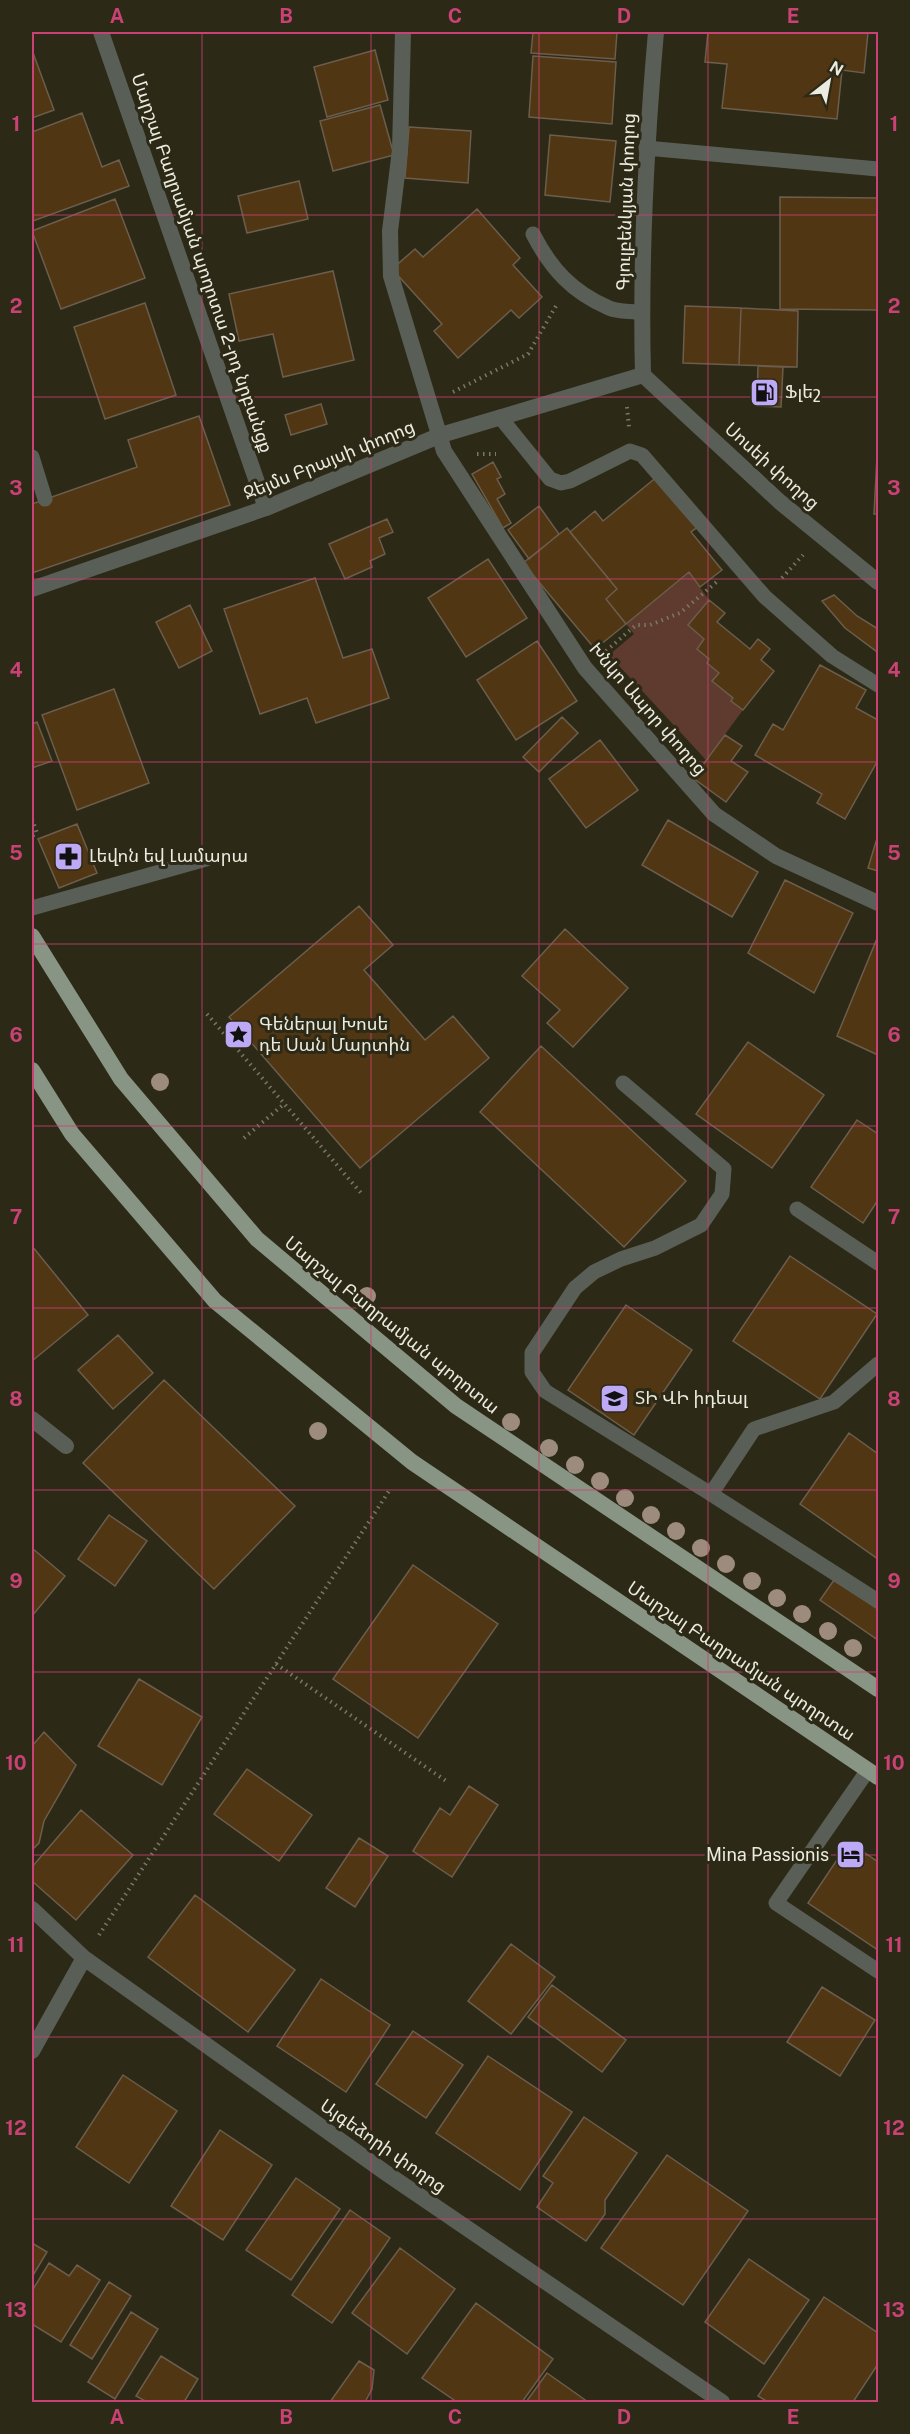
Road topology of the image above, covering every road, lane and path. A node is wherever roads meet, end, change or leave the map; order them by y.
1 (101, 32) edge
2 (403, 32) edge
3 (656, 32) edge
4 (646, 147) junction
5 (879, 169) edge
6 (533, 234) dead end
7 (558, 302) dead end
8 (642, 313) junction
9 (528, 354) dead end
10 (643, 375) junction
11 (500, 417) junction
12 (441, 435) junction
13 (32, 457) edge
14 (45, 499) dead end
15 (266, 508) junction
16 (820, 536) junction
17 (738, 564) junction
18 (879, 582) edge
19 (32, 589) edge
20 (765, 597) junction
21 (585, 669) junction
22 (879, 685) edge
23 (32, 819) edge
24 (32, 836) edge
25 (206, 859) dead end
26 (879, 903) edge
27 (32, 908) edge
28 (32, 936) edge
29 (207, 1014) dead end
30 (32, 1070) edge
31 (623, 1083) dead end
32 (284, 1104) junction
33 (244, 1138) dead end
34 (361, 1193) dead end
35 (797, 1209) dead end
36 (879, 1263) edge
37 (879, 1364) edge
38 (32, 1419) edge
39 (66, 1446) dead end
40 (391, 1488) dead end
41 (711, 1494) junction
42 (879, 1601) edge
43 (276, 1664) junction
44 (879, 1689) edge
45 (873, 1773) edge
46 (449, 1783) dead end
47 (32, 1909) edge
48 (84, 1958) junction
49 (879, 1971) edge
50 (32, 2051) edge
51 (722, 2403) edge

1 - 15 street, Մարշալ Բաղրամյան պողոտա 2-րդ նրբանցք
2 - 12 street, Խնկո Ապոր փողոց
3 - 4 street, Գյուլբենկյան փողոց
4 - 5 lane
4 - 8 street, Գյուլբենկյան փողոց
6 - 8 lane
7 - 9 path
8 - 10 street, Գյուլբենկյան փողոց
10 - 11 street, Ջեյմս Բրայսի փողոց
10 - 16 street, Սոսեի փողոց
11 - 12 street, Ջեյմս Բրայսի փողոց
11 - 17 lane
12 - 15 street, Ջեյմս Բրայսի փողոց
12 - 21 street, Խնկո Ապոր փողոց
13 - 14 lane
15 - 19 street, Ջեյմս Բրայսի փողոց
16 - 18 street, Սոսեի փողոց
16 - 20 path
17 - 20 lane
17 - 21 path
20 - 22 lane
21 - 26 street, Խնկո Ապոր փողոց
23 - 24 path
25 - 27 lane
28 - 44 main road, Մարշալ Բաղրամյան պողոտա
29 - 32 path
30 - 45 main road, Մարշալ Բաղրամյան պողոտա
31 - 41 lane
32 - 33 path
32 - 34 path
35 - 36 lane
37 - 41 lane
38 - 39 street
40 - 43 path
41 - 42 lane
43 - 46 path
43 - 48 path
45 - 49 lane
47 - 48 street, Այգեձորի փողոց
48 - 50 street
48 - 51 street, Այգեձորի փողոց

